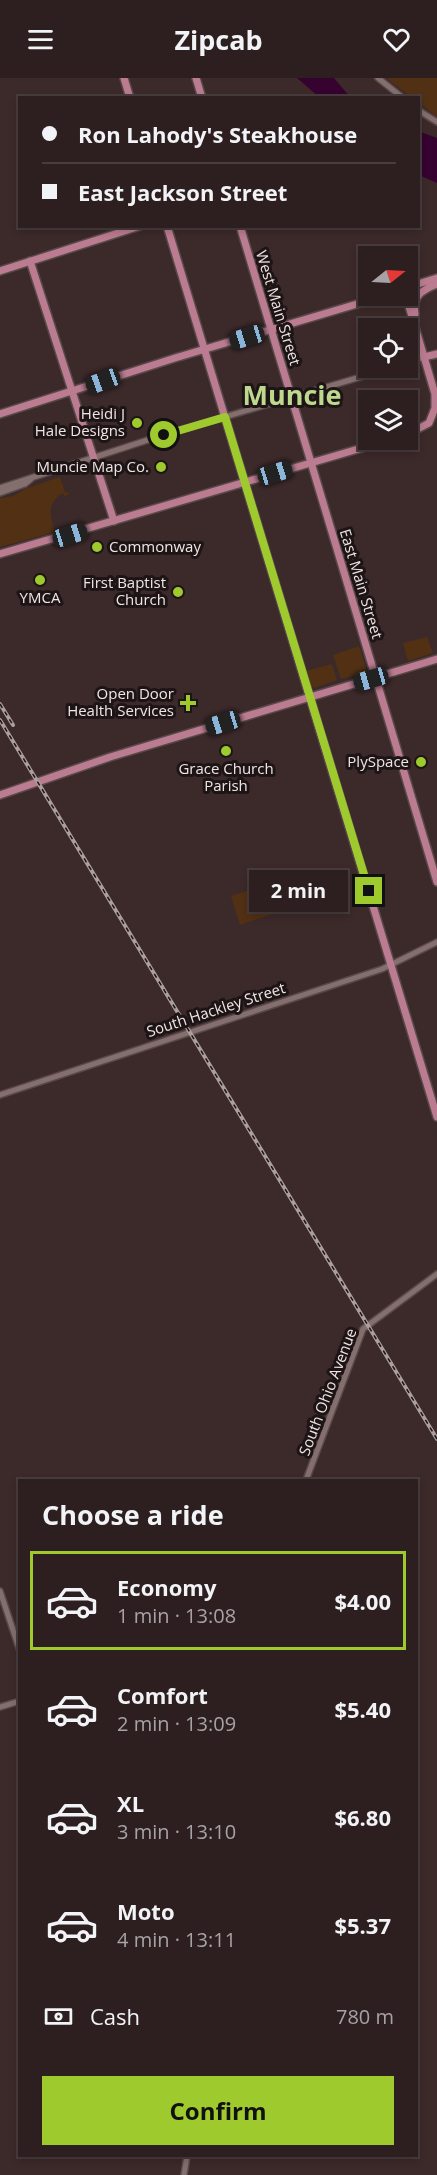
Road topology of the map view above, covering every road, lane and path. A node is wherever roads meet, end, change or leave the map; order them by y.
1 (124, 78) edge
2 (196, 78) edge
3 (378, 78) edge
4 (129, 96) edge
5 (201, 96) edge
6 (400, 96) edge
7 (420, 111) edge
8 (437, 122) edge
9 (134, 228) edge
10 (168, 228) edge
11 (241, 228) edge
12 (30, 261) junction
13 (0, 271) edge
14 (437, 278) edge
15 (418, 283) edge
16 (437, 284) edge
17 (358, 304) edge
18 (416, 318) edge
19 (271, 330) junction
20 (418, 335) edge
21 (205, 350) junction
22 (437, 354) edge
23 (424, 357) junction
24 (418, 359) edge
25 (358, 378) edge
26 (73, 391) junction
27 (291, 397) junction
28 (0, 414) edge
29 (225, 417) junction
30 (418, 431) edge
31 (358, 449) edge
32 (95, 457) junction
33 (310, 463) junction
34 (31, 479) junction
35 (245, 482) junction
36 (0, 488) edge
37 (0, 493) edge
38 (114, 521) junction
39 (4, 553) edge
40 (437, 659) edge
41 (375, 678) junction
42 (309, 697) junction
43 (0, 795) edge
44 (437, 882) edge
45 (437, 942) edge
46 (391, 965) junction
47 (0, 1095) edge
48 (437, 1117) edge
49 (437, 1274) edge
50 (306, 1479) edge
51 (0, 1591) edge
52 (18, 1645) edge
53 (18, 1702) edge
54 (0, 1707) edge
55 (186, 2157) edge
56 (184, 2175) edge

1 - 4 main road
2 - 5 main road
3 - 6 street
7 - 8 street
9 - 12 main road
10 - 21 main road
11 - 19 main road, West Main Street
12 - 13 main road
12 - 26 main road
14 - 15 main road
16 - 18 main road
17 - 19 main road
19 - 21 main road
19 - 27 main road, West Main Street
20 - 23 main road
21 - 26 main road
21 - 29 main road
22 - 23 main road
23 - 24 street
23 - 30 main road
25 - 27 street
26 - 28 main road
26 - 32 main road
27 - 29 street
27 - 33 main road, East Main Street
29 - 32 street
29 - 35 main road
31 - 33 main road
32 - 34 street
32 - 38 main road
33 - 35 main road
33 - 41 main road, East Main Street
34 - 36 street
34 - 37 street
35 - 38 main road
35 - 42 main road
38 - 39 main road
40 - 41 main road
41 - 42 main road
41 - 44 main road, East Main Street
42 - 43 main road
42 - 46 main road
45 - 46 street, South Hackley Street
46 - 47 street, South Hackley Street
46 - 48 main road
49 - 50 street, South Ohio Avenue
51 - 52 street
53 - 54 street
55 - 56 street

